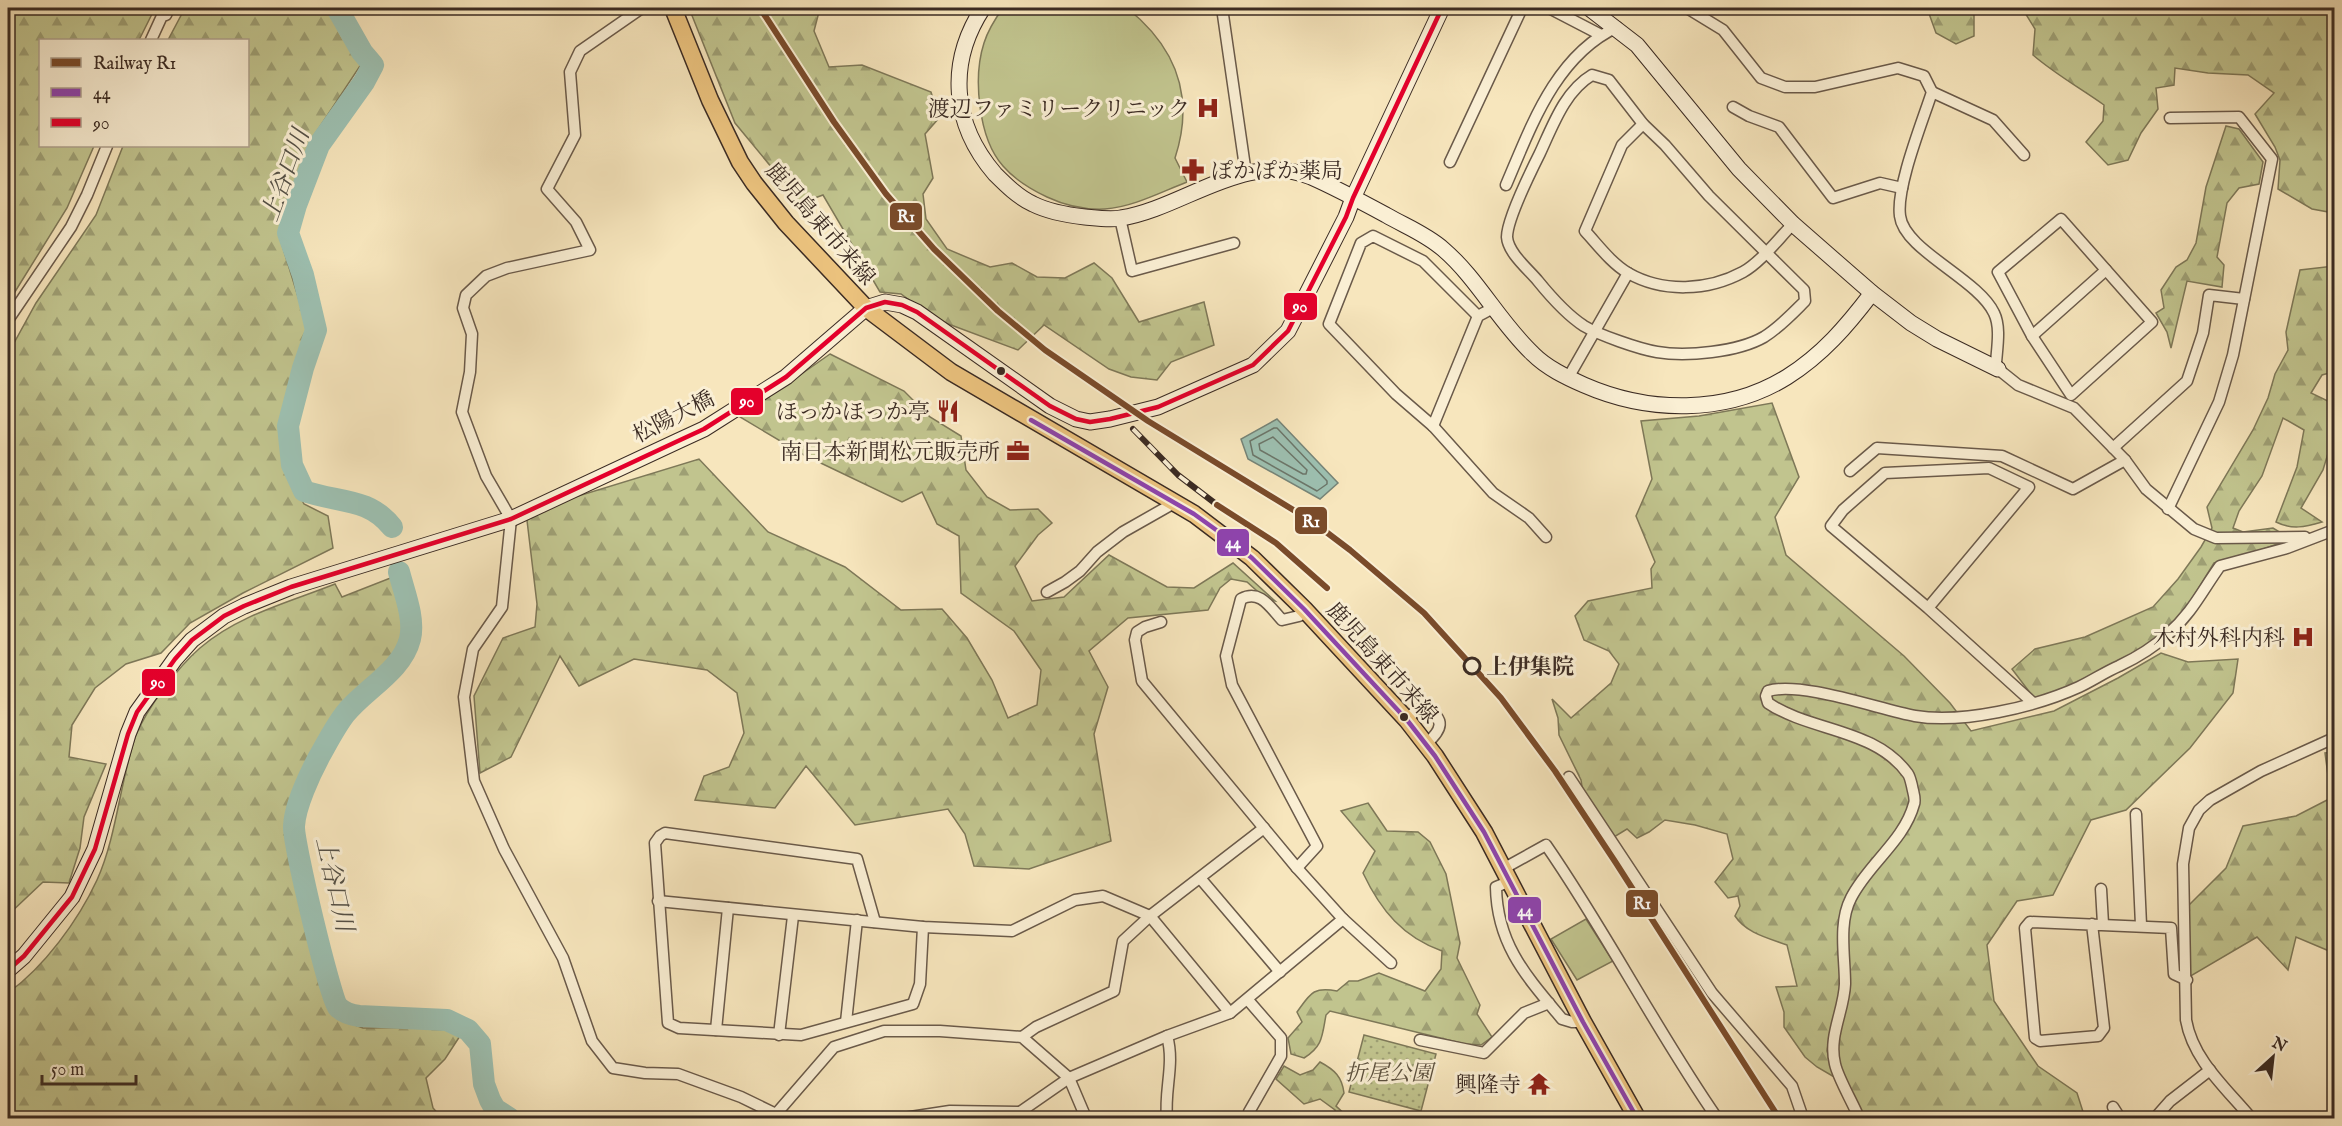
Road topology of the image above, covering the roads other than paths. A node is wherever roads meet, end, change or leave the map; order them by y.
1 (170, 8) edge
2 (642, 8) edge
3 (673, 8) edge
4 (844, 8) edge
5 (861, 8) edge
6 (983, 8) edge
7 (1222, 8) edge
8 (1442, 8) edge
9 (1522, 8) edge
10 (1549, 8) edge
11 (1589, 8) edge
12 (1687, 8) edge
13 (1617, 27) junction
14 (1601, 34) junction
15 (151, 39) edge
16 (1932, 92) junction
17 (1733, 107) dead end
18 (2170, 118) dead end
19 (1642, 124) junction
20 (107, 147) edge
21 (2024, 155) dead end
22 (1450, 162) dead end
23 (1246, 174) junction
24 (1506, 185) dead end
25 (1902, 188) junction
26 (1353, 198) junction
27 (1120, 218) junction
28 (1793, 224) junction
29 (1234, 243) dead end
30 (1765, 253) junction
31 (2106, 270) junction
32 (1629, 273) junction
33 (1872, 293) junction
34 (2244, 298) junction
35 (866, 308) junction
36 (1493, 308) junction
37 (1478, 316) junction
38 (8, 320) edge
39 (1595, 332) junction
40 (2032, 336) junction
41 (1998, 369) junction
42 (1568, 378) junction
43 (2071, 395) junction
44 (2074, 408) junction
45 (1433, 426) junction
46 (2113, 448) junction
47 (2125, 460) junction
48 (1850, 471) dead end
49 (1174, 503) junction
50 (2168, 509) junction
51 (511, 519) junction
52 (2334, 530) edge
53 (1546, 537) dead end
54 (1047, 592) dead end
55 (1928, 608) junction
56 (1304, 609) junction
57 (1161, 622) dead end
58 (2032, 702) junction
59 (1407, 720) junction
60 (2334, 738) edge
61 (1426, 744) junction
62 (1569, 777) dead end
63 (2136, 814) dead end
64 (1264, 828) junction
65 (1297, 868) junction
66 (1504, 875) junction
67 (1200, 878) junction
68 (2101, 889) dead end
69 (658, 901) junction
70 (728, 908) junction
71 (793, 916) junction
72 (1150, 916) junction
73 (1343, 919) junction
74 (857, 920) junction
75 (875, 922) junction
76 (2098, 924) junction
77 (2141, 925) junction
78 (923, 927) junction
79 (1391, 963) dead end
80 (8, 970) edge
81 (1280, 972) junction
82 (2187, 980) junction
83 (1248, 1000) junction
84 (1549, 1003) junction
85 (1230, 1013) junction
86 (846, 1022) junction
87 (1582, 1022) junction
88 (716, 1030) junction
89 (779, 1035) junction
90 (1167, 1036) junction
91 (1022, 1037) junction
92 (1420, 1040) dead end
93 (2210, 1070) junction
94 (1069, 1078) junction
95 (2113, 1107) dead end
96 (1022, 1115) edge
97 (1251, 1116) edge
98 (778, 1117) edge
99 (904, 1119) edge
100 (1086, 1119) edge
101 (1167, 1119) edge
102 (1636, 1119) edge
103 (1717, 1119) edge
104 (1803, 1119) edge
105 (1859, 1119) edge
106 (2120, 1119) edge
107 (2155, 1119) edge
108 (2251, 1119) edge

1 - 15 street
2 - 51 street
3 - 35 main road, 鹿児島東市来線
4 - 5 street
6 - 27 street
7 - 23 street
8 - 26 street
9 - 22 street
10 - 14 street
11 - 13 street
12 - 16 street
13 - 14 street
13 - 28 street
14 - 24 street
16 - 21 street
16 - 25 street
17 - 25 street
18 - 34 street
19 - 30 street
19 - 32 street
19 - 39 street
20 - 38 street
23 - 26 street
23 - 27 street
25 - 41 street
26 - 35 street
26 - 36 street
27 - 29 street
28 - 30 street
28 - 33 street
30 - 32 street
30 - 39 street
31 - 40 street
31 - 40 street
31 - 43 street
32 - 39 street
33 - 41 street
33 - 42 street
34 - 46 street
34 - 50 street
35 - 49 main road, 鹿児島東市来線
35 - 51 street, 松陽大橋
36 - 37 street
36 - 42 street
37 - 45 street
37 - 45 street
39 - 42 street
40 - 43 street
41 - 44 street
43 - 44 street
44 - 46 street
45 - 53 street
46 - 47 street
47 - 48 street
47 - 50 street
49 - 54 street
49 - 56 main road, 鹿児島東市来線
50 - 52 street
51 - 80 street, 松陽大橋
51 - 98 street
52 - 58 street
55 - 55 street
55 - 58 street
56 - 59 main road, 鹿児島東市来線
56 - 65 street
57 - 64 street
58 - 105 street
59 - 61 main road, 鹿児島東市来線
59 - 61 street
60 - 82 street
61 - 66 main road, 鹿児島東市来線
62 - 104 street
63 - 77 street
64 - 65 street
64 - 67 street
65 - 73 street
66 - 84 street
66 - 87 main road, 鹿児島東市来線
66 - 103 street
67 - 72 street
67 - 81 street
68 - 76 street
69 - 70 street
69 - 75 street
69 - 88 street
70 - 71 street
70 - 88 street
71 - 74 street
71 - 89 street
72 - 78 street
72 - 85 street
72 - 91 street
73 - 79 street
73 - 81 street
74 - 75 street
74 - 86 street
75 - 78 street
76 - 76 street
76 - 77 street
77 - 82 street
78 - 86 street
81 - 83 street
82 - 93 street
83 - 85 street
83 - 97 street
84 - 87 street
84 - 92 street
85 - 90 street
86 - 89 street
87 - 102 main road, 鹿児島東市来線
88 - 89 street
90 - 94 street
90 - 101 street
91 - 94 street
91 - 98 street
93 - 107 street
93 - 108 street
94 - 96 street
94 - 100 street
95 - 106 street
96 - 99 street

